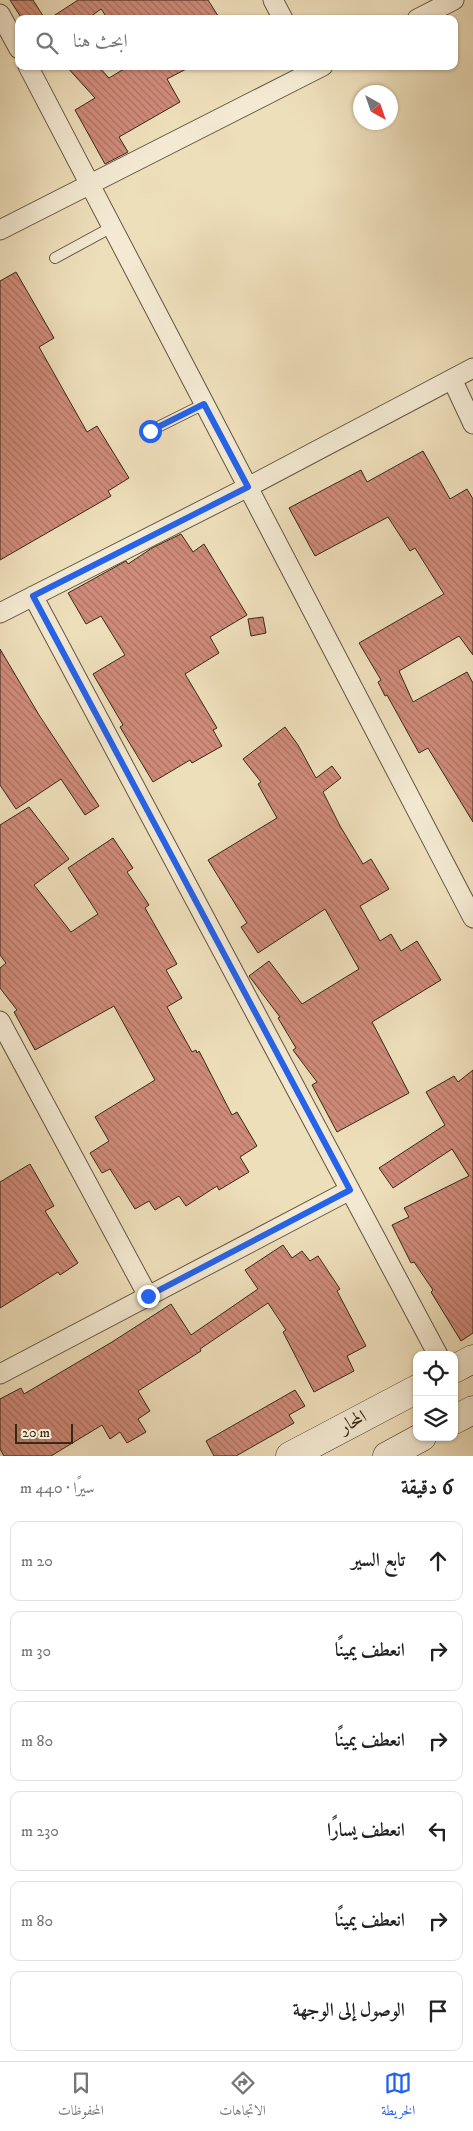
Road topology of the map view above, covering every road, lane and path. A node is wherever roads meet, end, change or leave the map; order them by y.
1 (273, 0) edge
2 (454, 0) edge
3 (0, 14) edge
4 (281, 15) edge
5 (425, 15) edge
6 (15, 42) edge
7 (30, 70) edge
8 (311, 70) edge
9 (90, 185) junction
10 (112, 227) junction
11 (0, 230) edge
12 (55, 258) dead end
13 (473, 368) edge
14 (452, 379) junction
15 (204, 404) junction
16 (473, 424) edge
17 (150, 431) dead end
18 (248, 487) junction
19 (33, 596) junction
20 (0, 613) edge
21 (473, 918) edge
22 (0, 1021) edge
23 (350, 1190) junction
24 (148, 1296) junction
25 (436, 1351) edge
26 (473, 1359) edge
27 (458, 1367) edge
28 (0, 1374) edge
29 (413, 1391) edge
30 (473, 1410) edge
31 (458, 1418) edge
32 (415, 1441) edge
33 (290, 1456) edge
34 (387, 1456) edge

1 - 4 street
2 - 5 street
3 - 6 street
7 - 9 street
8 - 9 street
9 - 10 street
9 - 11 street
10 - 12 lane
10 - 15 street
13 - 14 street
14 - 16 street
14 - 18 street
15 - 17 lane
15 - 18 street
18 - 19 street
18 - 21 street
19 - 20 street
19 - 23 street
22 - 24 street
23 - 24 street
23 - 25 street
24 - 28 street
26 - 27 street
29 - 33 street, المحار
30 - 31 street
32 - 34 street

